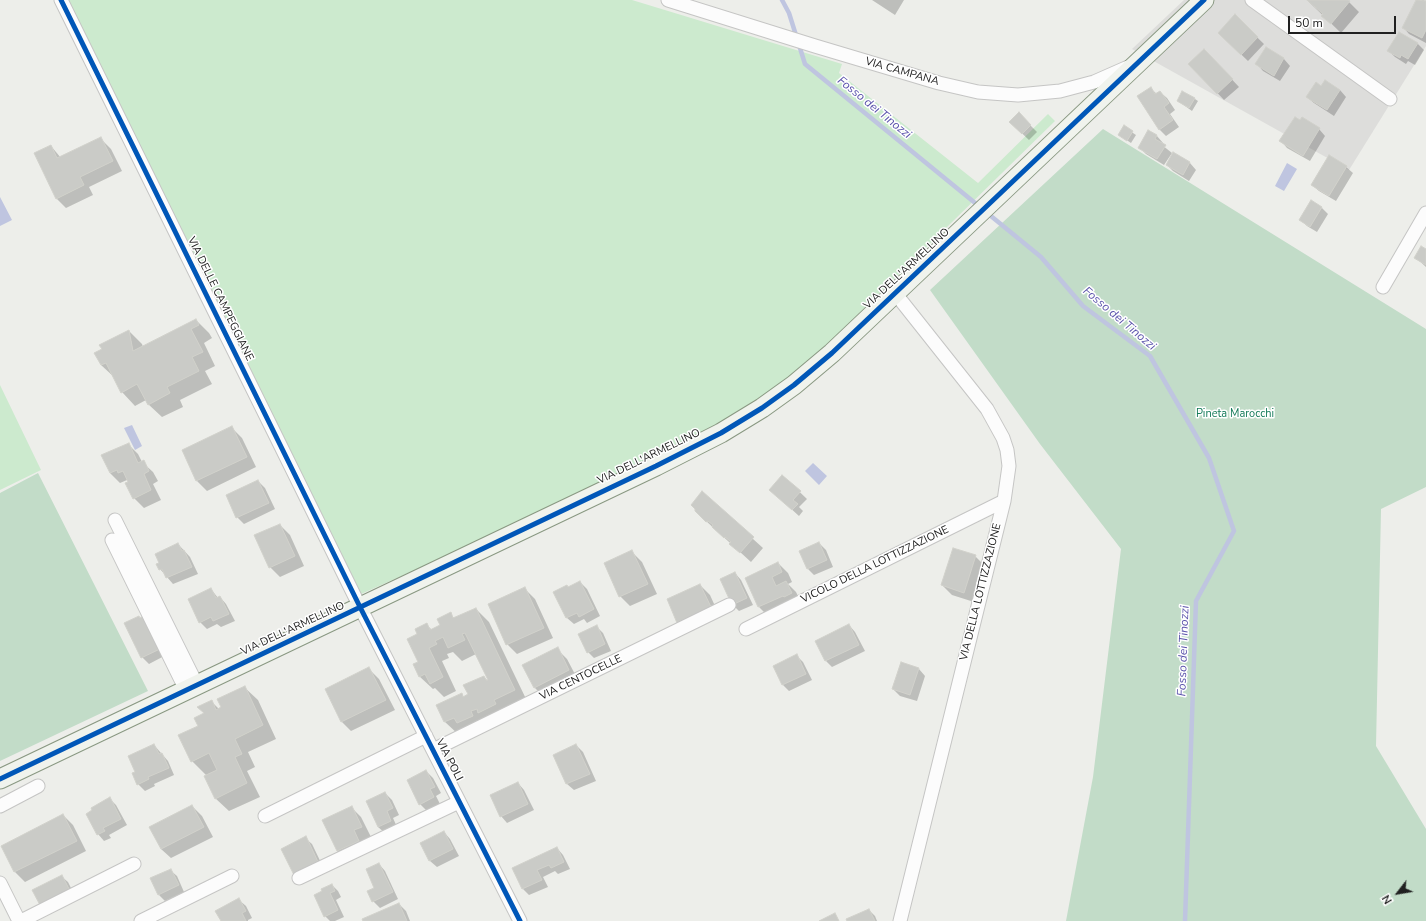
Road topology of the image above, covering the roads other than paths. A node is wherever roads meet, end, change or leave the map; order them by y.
1 (61, 0) edge
2 (668, 0) edge
3 (1204, 0) edge
4 (1252, 0) edge
5 (1138, 62) junction
6 (1390, 99) dead end
7 (1426, 213) edge
8 (1383, 287) dead end
9 (895, 293) junction
10 (1004, 501) junction
11 (115, 520) dead end
12 (112, 540) dead end
13 (729, 605) dead end
14 (360, 608) junction
15 (746, 629) dead end
16 (192, 688) junction
17 (426, 736) junction
18 (433, 750) junction
19 (0, 779) edge
20 (38, 786) dead end
21 (459, 802) junction
22 (0, 806) edge
23 (264, 816) dead end
24 (134, 864) dead end
25 (232, 876) dead end
26 (299, 878) dead end
27 (0, 883) edge
28 (20, 921) edge
29 (141, 921) edge
30 (520, 921) edge
31 (900, 921) edge

1 - 14 street, VIA DELLE CAMPEGGIANE
2 - 5 street, VIA CAMPANA
3 - 5 street, VIA DELL'ARMELLINO
4 - 6 street
5 - 9 street, VIA DELL'ARMELLINO
7 - 8 street
9 - 10 street, VIA DELLA LOTTIZZAZIONE
9 - 14 street, VIA DELL'ARMELLINO
10 - 15 street, VICOLO DELLA LOTTIZZAZIONE
10 - 31 street, VIA DELLA LOTTIZZAZIONE
11 - 16 street
12 - 16 street
13 - 18 street, VIA CENTOCELLE
14 - 16 street, VIA DELL'ARMELLINO
14 - 17 street, VIA POLI
16 - 19 street, VIA DELL'ARMELLINO
17 - 18 street, VIA POLI
17 - 23 street
18 - 21 street, VIA POLI
20 - 22 street
21 - 26 street
21 - 30 street, VIA POLI
24 - 28 street
25 - 29 street
27 - 28 street

